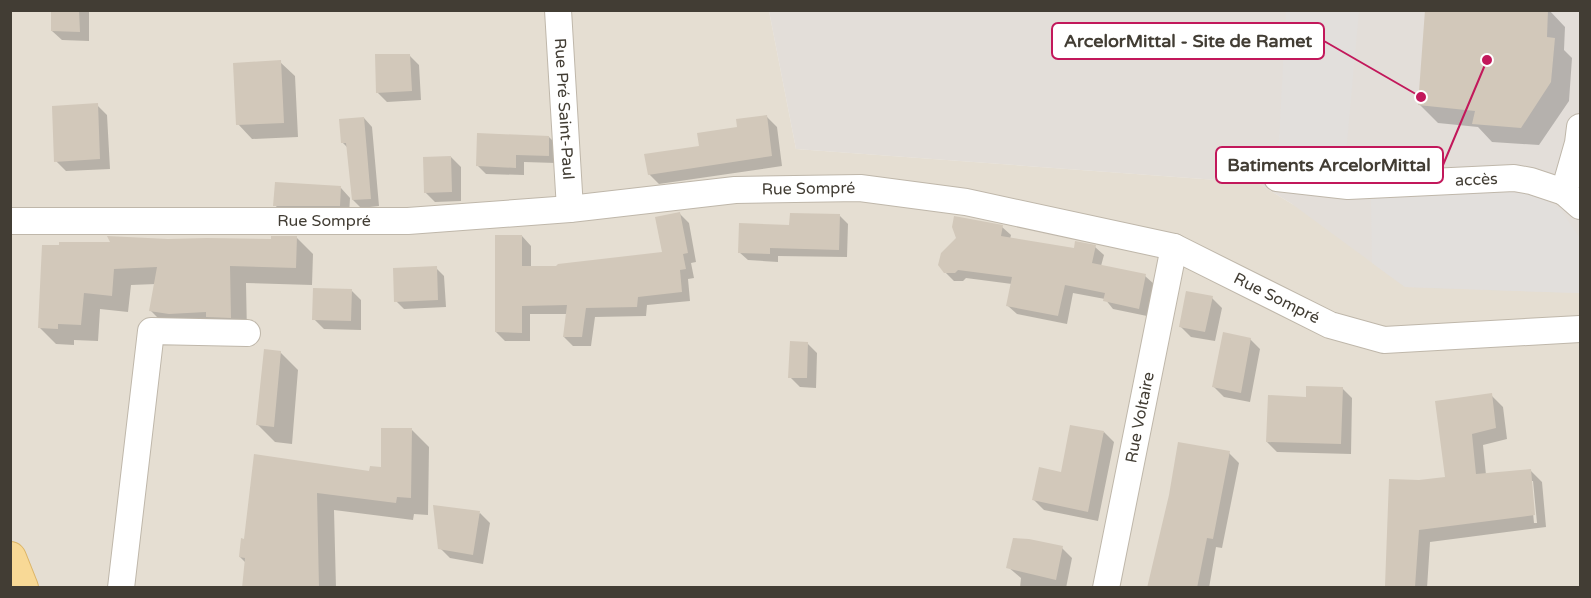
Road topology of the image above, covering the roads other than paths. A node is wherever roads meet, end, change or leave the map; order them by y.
1 (558, 10) edge
2 (1581, 127) edge
3 (1278, 178) dead end
4 (1572, 199) edge
5 (568, 208) junction
6 (10, 220) edge
7 (1174, 247) junction
8 (1581, 330) edge
9 (247, 333) dead end
10 (10, 558) edge
11 (22, 588) edge
12 (121, 588) edge
13 (1106, 588) edge

1 - 5 street, Rue Pré Saint-Paul
2 - 4 street
3 - 4 street, accès
5 - 6 street, Rue Sompré
5 - 7 street, Rue Sompré
7 - 8 street, Rue Sompré
7 - 13 street, Rue Voltaire
9 - 12 street
10 - 11 main road

